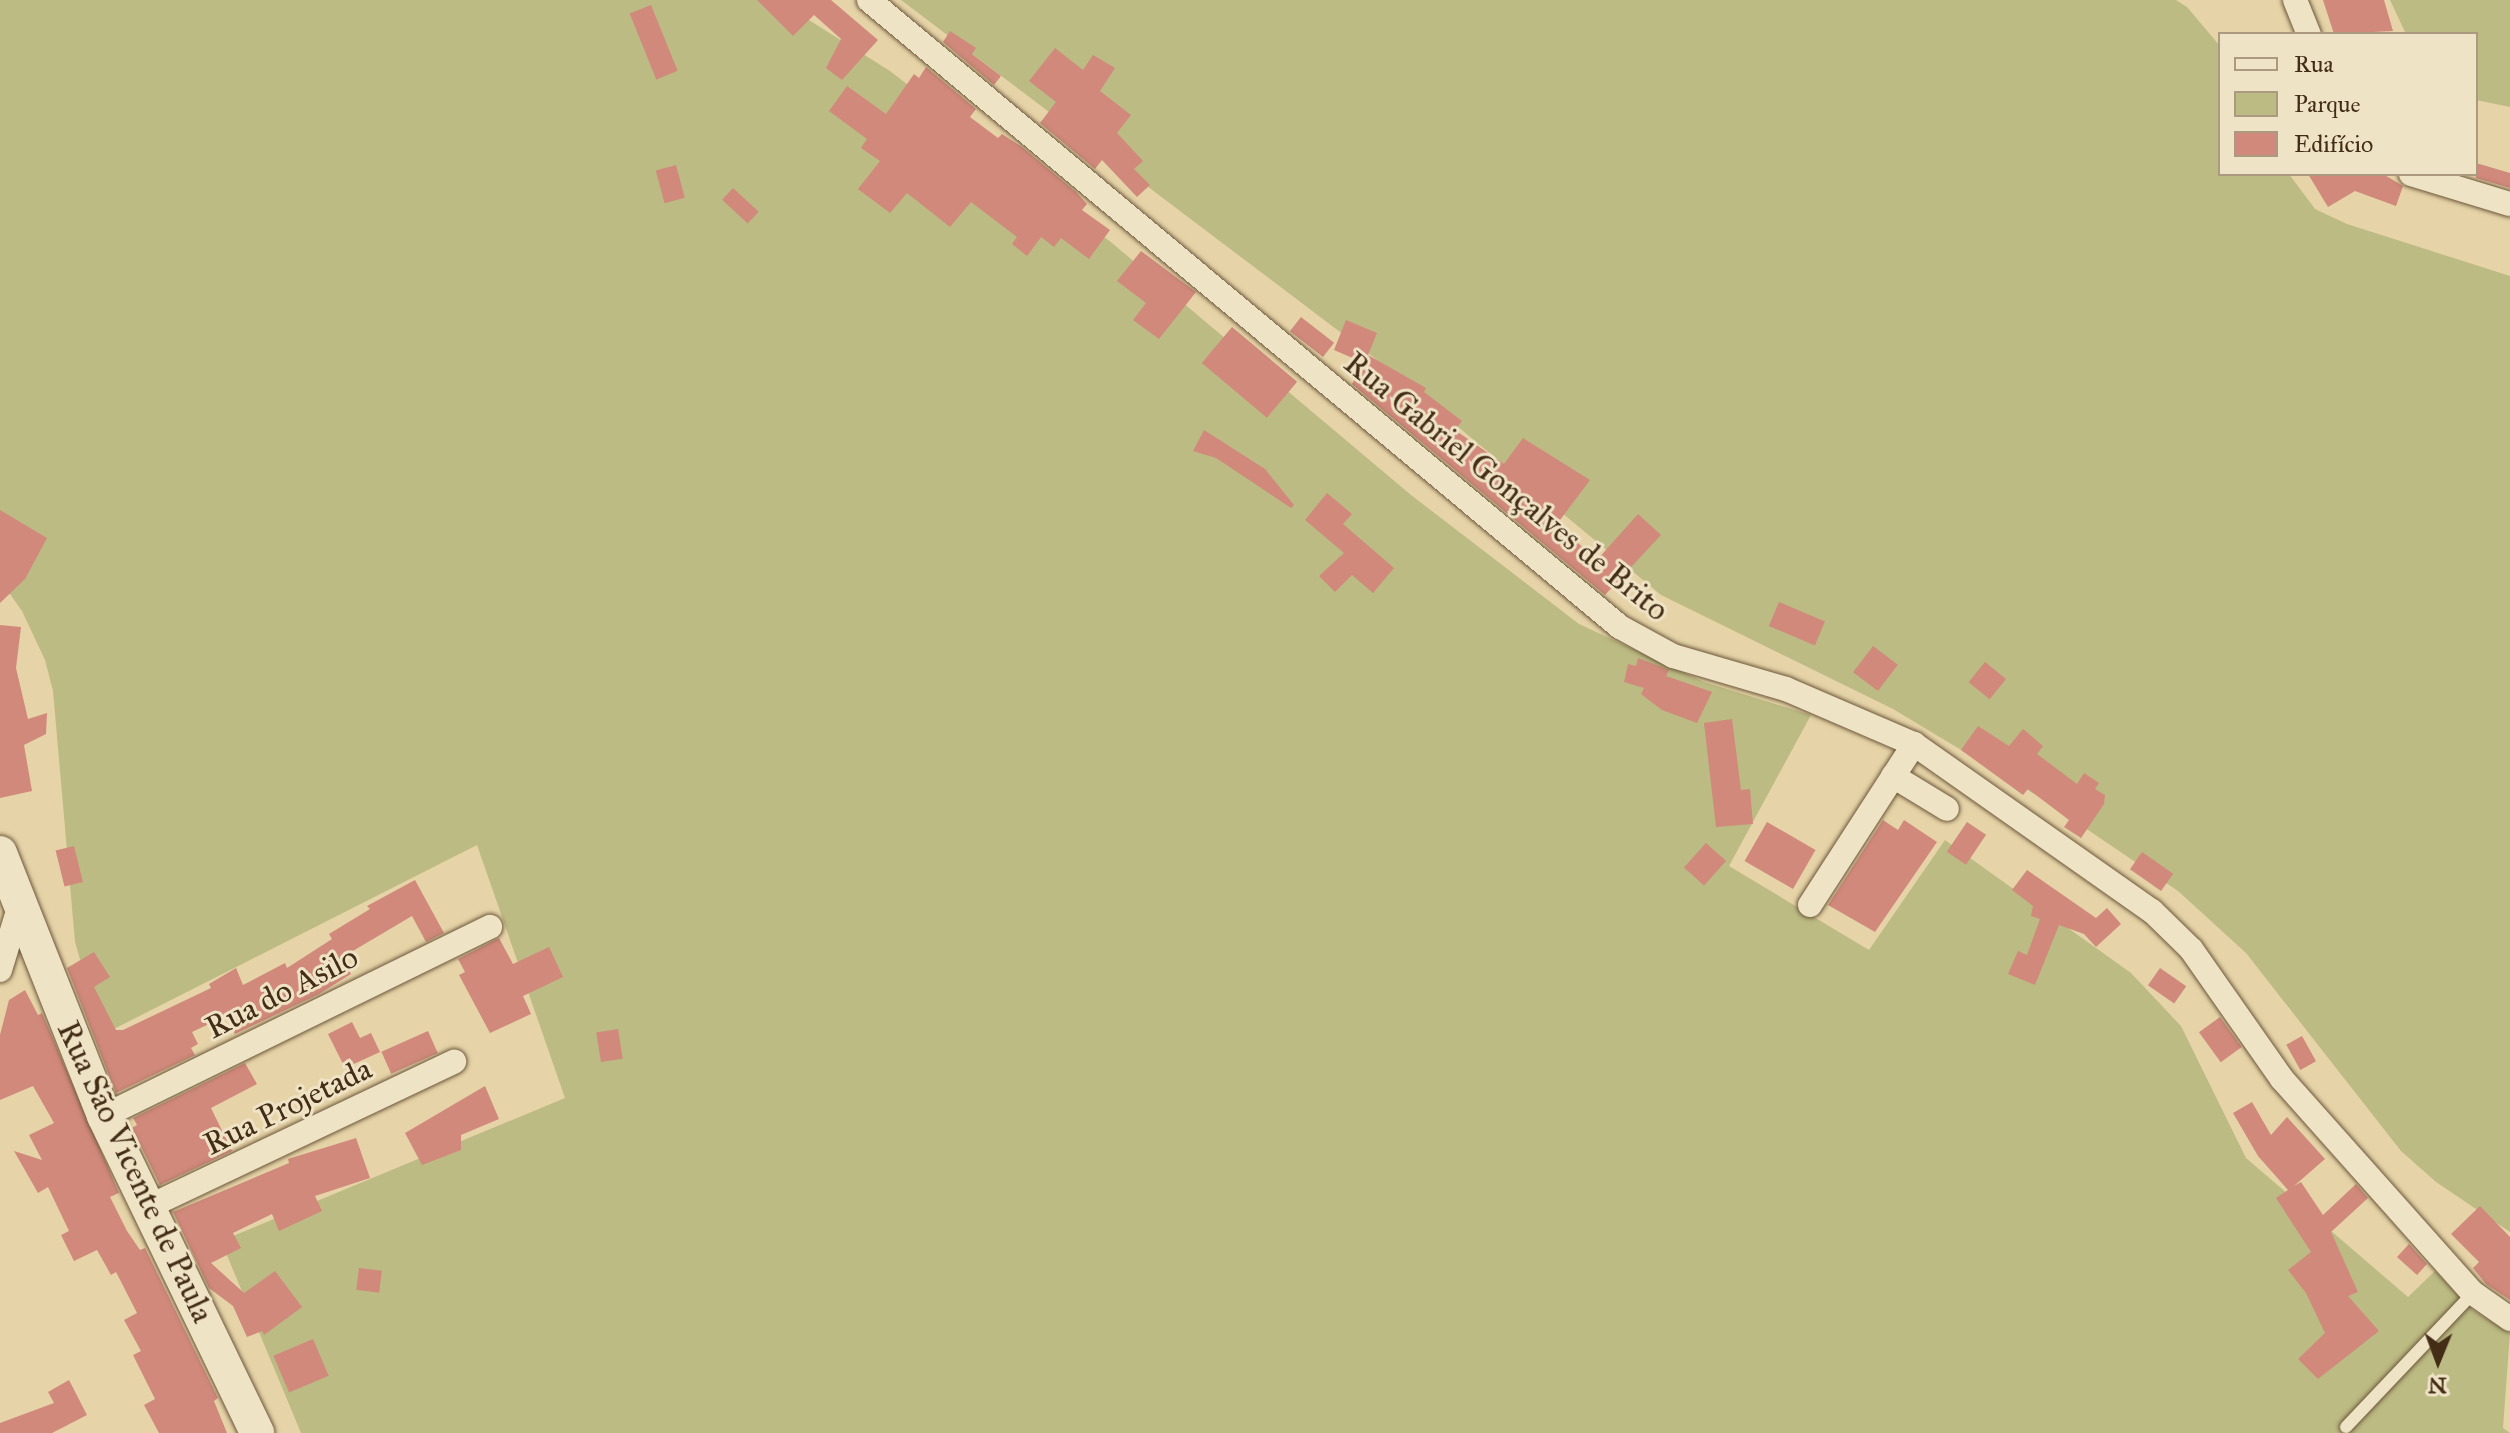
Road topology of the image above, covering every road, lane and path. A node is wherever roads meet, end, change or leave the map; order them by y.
1 (869, 0) edge
2 (2295, 0) edge
3 (2308, 32) edge
4 (2418, 176) edge
5 (2510, 204) edge
6 (1914, 744) junction
7 (1893, 776) junction
8 (1947, 809) dead end
9 (0, 853) edge
10 (1810, 905) dead end
11 (19, 908) junction
12 (490, 927) dead end
13 (0, 970) edge
14 (454, 1062) dead end
15 (104, 1116) junction
16 (148, 1207) junction
17 (2473, 1293) junction
18 (2510, 1319) edge
19 (2346, 1427) dead end
20 (257, 1433) edge

1 - 6 street, Rua Gabriel Gonçalves de Brito
2 - 3 street
4 - 5 street
6 - 7 street
6 - 17 street, Rua Gabriel Gonçalves de Brito
7 - 8 street
7 - 10 street
9 - 11 street, Rua São Vicente de Paula
11 - 13 street
11 - 15 street, Rua São Vicente de Paula
12 - 15 street, Rua do Asilo
14 - 16 street, Rua Projetada
15 - 16 street, Rua São Vicente de Paula
16 - 20 street, Rua São Vicente de Paula
17 - 18 street, Rua Gabriel Gonçalves de Brito
17 - 19 lane

